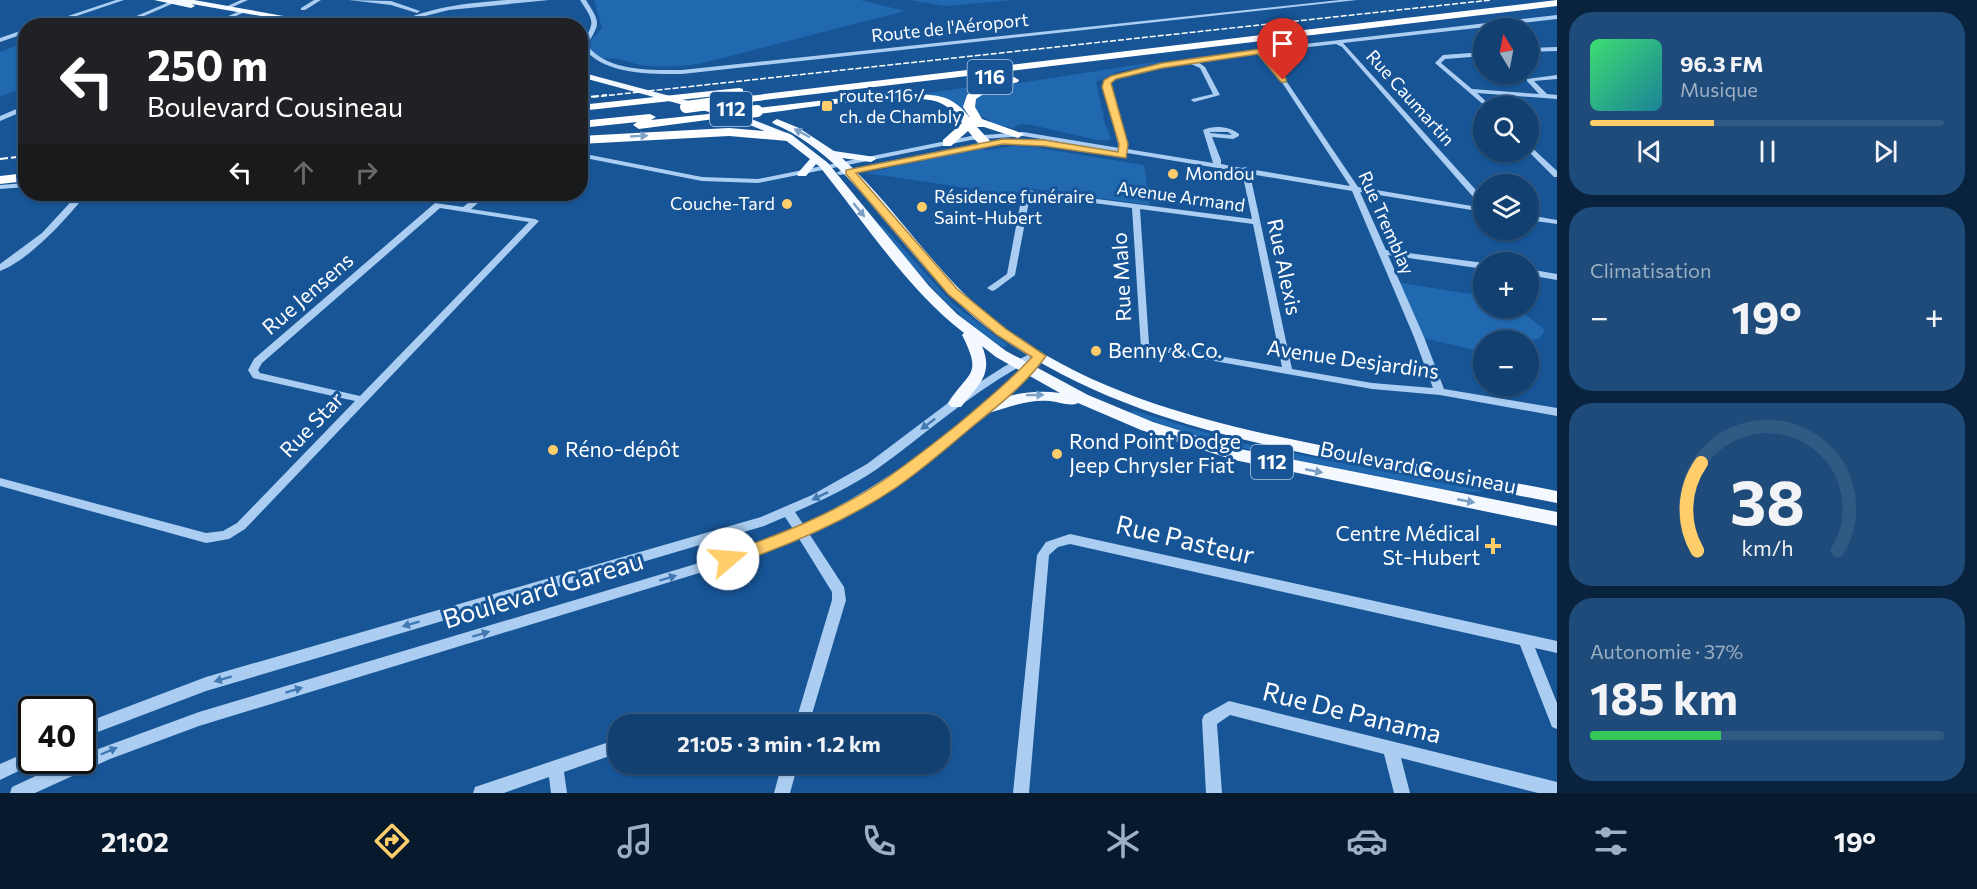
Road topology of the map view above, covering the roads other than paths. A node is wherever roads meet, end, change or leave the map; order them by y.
1 (106, 0) edge
2 (121, 0) edge
3 (158, 0) edge
4 (245, 0) edge
5 (318, 0) edge
6 (351, 0) edge
7 (484, 0) edge
8 (546, 0) edge
9 (574, 0) edge
10 (583, 0) edge
11 (1354, 0) edge
12 (177, 1) edge
13 (1557, 3) edge
14 (226, 8) junction
15 (303, 9) dead end
16 (1557, 9) edge
17 (417, 10) junction
18 (239, 12) junction
19 (1557, 16) edge
20 (60, 18) edge
21 (65, 18) edge
22 (135, 18) edge
23 (226, 18) edge
24 (266, 18) edge
25 (280, 18) edge
26 (399, 18) edge
27 (410, 18) edge
28 (594, 21) junction
29 (18, 34) edge
30 (588, 39) edge
31 (0, 40) edge
32 (1336, 42) junction
33 (1557, 44) edge
34 (1241, 45) junction
35 (1548, 48) junction
36 (1539, 49) edge
37 (1557, 49) edge
38 (588, 50) edge
39 (1260, 51) junction
40 (1114, 55) junction
41 (1473, 55) edge
42 (1191, 61) junction
43 (588, 72) edge
44 (1060, 74) dead end
45 (588, 77) edge
46 (1557, 77) edge
47 (966, 86) dead end
48 (946, 88) dead end
49 (1470, 91) junction
50 (890, 96) junction
51 (1476, 96) edge
52 (1545, 96) junction
53 (648, 97) junction
54 (1557, 97) edge
55 (670, 99) junction
56 (1194, 100) dead end
57 (685, 102) junction
58 (588, 107) edge
59 (18, 111) edge
60 (588, 117) edge
61 (0, 119) edge
62 (973, 122) junction
63 (588, 124) edge
64 (588, 131) edge
65 (1018, 134) junction
66 (1208, 135) dead end
67 (788, 137) junction
68 (987, 139) junction
69 (588, 140) edge
70 (947, 143) junction
71 (1123, 152) junction
72 (831, 154) junction
73 (588, 156) edge
74 (1539, 157) edge
75 (816, 158) junction
76 (605, 159) junction
77 (872, 159) junction
78 (1217, 165) junction
79 (846, 168) junction
80 (18, 171) edge
81 (1245, 171) junction
82 (829, 172) junction
83 (0, 173) edge
84 (802, 174) junction
85 (1557, 175) edge
86 (18, 178) edge
87 (0, 180) edge
88 (18, 186) edge
89 (0, 187) edge
90 (1356, 189) junction
91 (1473, 192) edge
92 (76, 201) edge
93 (476, 201) edge
94 (1136, 206) junction
95 (1473, 208) edge
96 (465, 210) junction
97 (1539, 219) edge
98 (1256, 222) junction
99 (1557, 222) edge
100 (1382, 252) junction
101 (1473, 264) edge
102 (0, 268) edge
103 (1539, 274) edge
104 (1557, 277) edge
105 (992, 288) dead end
106 (966, 329) junction
107 (1144, 346) joint
108 (1038, 355) junction
109 (1022, 367) junction
110 (1288, 372) junction
111 (1440, 392) junction
112 (364, 400) junction
113 (956, 403) junction
114 (1097, 405) junction
115 (985, 409) junction
116 (1557, 412) edge
117 (0, 482) edge
118 (1557, 497) edge
119 (788, 511) junction
120 (1557, 519) edge
121 (801, 531) junction
122 (1525, 640) junction
123 (1557, 647) edge
124 (805, 714) edge
125 (1557, 722) edge
126 (96, 726) edge
127 (1390, 747) junction
128 (608, 750) edge
129 (18, 764) edge
130 (556, 768) junction
131 (0, 772) edge
132 (787, 774) edge
133 (1557, 790) edge
134 (18, 793) edge
135 (481, 793) edge
136 (559, 793) edge
137 (782, 793) edge
138 (1021, 793) edge
139 (1214, 793) edge
140 (1402, 793) edge

1 - 20 street
2 - 21 street
3 - 12 main road
4 - 14 street
5 - 15 street
6 - 17 street
7 - 17 street
8 - 27 street
9 - 28 street
10 - 28 street
11 - 38 street, Route de l'Aéroport
12 - 14 main road
12 - 18 main road
12 - 22 street
13 - 40 highway, 116
14 - 18 main road
16 - 34 highway, 116
17 - 26 street
18 - 23 street
18 - 24 main road
18 - 25 main road
19 - 32 street
28 - 30 street, Route de l'Aéroport
29 - 31 street
32 - 39 street
32 - 91 street, Rue Caumartin
33 - 35 street
34 - 44 highway
34 - 63 highway, 116
35 - 36 street
35 - 37 street
39 - 42 street
39 - 90 street, Rue Tremblay
40 - 57 highway
40 - 57 highway, 116, bridge
41 - 49 street
42 - 56 street
42 - 71 street
43 - 57 main road
45 - 53 main road
46 - 52 street
47 - 62 highway
48 - 50 highway
49 - 51 street
49 - 52 street
50 - 62 highway
50 - 64 highway, bridge
52 - 54 street
53 - 55 highway
53 - 58 highway
55 - 57 highway
55 - 67 main road
57 - 60 highway, 116
72 -> 57 main road, 112
59 - 61 street
62 - 65 highway
62 - 68 highway
62 - 70 highway
65 - 68 street
65 - 71 street
66 - 78 street
69 -> 67 highway
67 - 75 main road
68 - 70 street
68 - 71 street
68 - 79 street
70 - 77 street
71 - 78 street
71 - 81 street
72 - 77 main road
72 - 79 main road, 112
73 - 76 street
74 - 85 street
75 - 82 main road, 112
75 - 84 main road
76 - 82 street
76 - 84 street
77 - 79 street
78 - 81 street
79 - 82 street
79 - 108 main road, Boulevard Cousineau / 112
80 - 83 highway
81 - 90 street
81 - 98 street, Rue Alexis
82 - 84 street
82 -> 106 main road, Boulevard Cousineau / 112
86 - 87 highway
88 - 89 street
90 - 95 street
90 - 100 street, Rue Tremblay
92 - 102 street
93 - 96 street
94 - 98 street, Avenue Armand
94 - 105 street, Avenue Armand
94 - 107 street, Rue Malo
96 - 112 street, Rue Star
96 - 112 street, Rue Jensens
97 - 99 street
98 - 110 street, Rue Alexis
100 - 101 street
100 - 111 street, Rue Tremblay
103 - 104 street
106 - 109 main road, Boulevard Cousineau / 112
106 - 113 main road
107 - 110 street, Avenue Desjardins
108 - 109 street, Boulevard Gareau
108 - 118 main road, Boulevard Cousineau / 112
109 - 113 street, Boulevard Gareau
109 - 114 main road, Boulevard Cousineau / 112
109 - 115 street, Boulevard Gareau
110 - 111 street, Avenue Desjardins
111 - 116 street, Avenue Desjardins
112 - 117 street, Rue Star
113 -> 119 street, Boulevard Gareau
115 -> 114 main road
114 -> 120 main road, Boulevard Cousineau / 112
115 - 121 street, Boulevard Gareau
119 - 121 street
119 -> 126 street, Boulevard Gareau
121 - 124 street
134 -> 121 street, Boulevard Gareau
122 - 123 street, Rue Pasteur
122 - 125 street
122 - 138 street, Rue Pasteur
127 - 133 street, Rue De Panama
127 - 139 street, Rue De Panama
127 - 140 street
128 - 130 street
129 - 131 street
130 - 135 street
130 - 136 street
132 - 137 street

